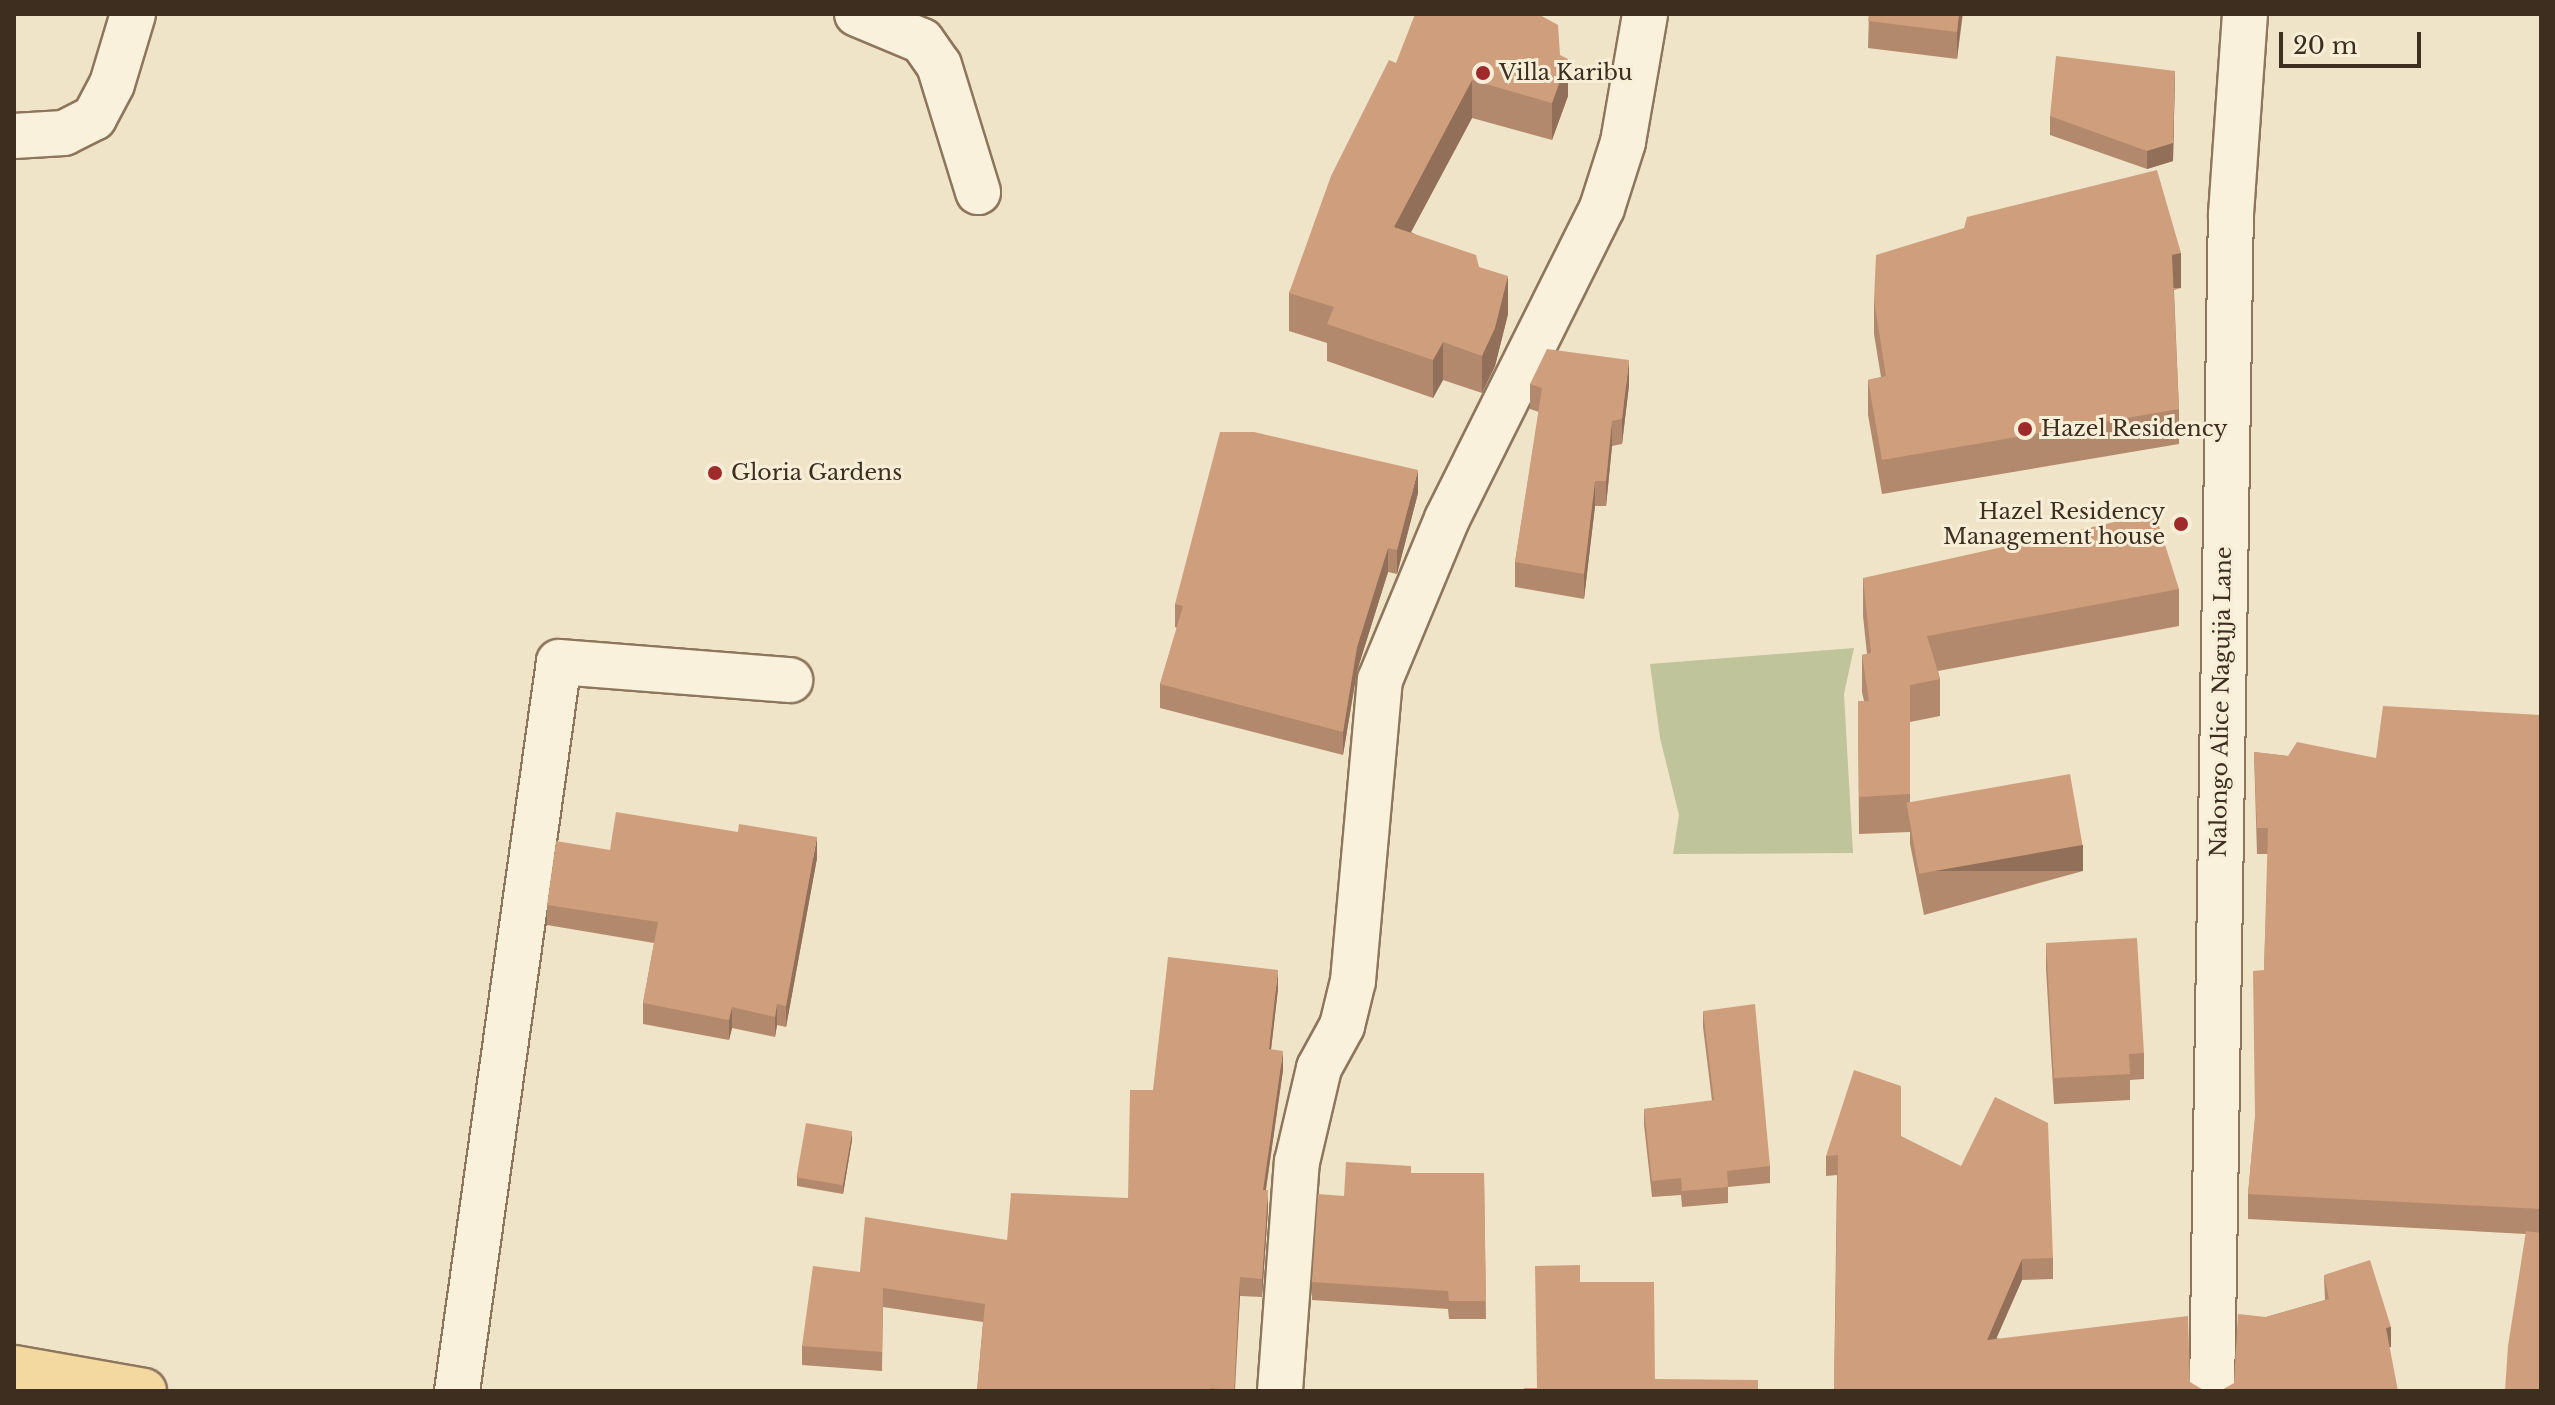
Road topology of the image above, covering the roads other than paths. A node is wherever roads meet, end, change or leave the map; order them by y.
1 (133, 14) edge
2 (857, 14) edge
3 (1645, 14) edge
4 (2245, 14) edge
5 (14, 136) edge
6 (978, 192) dead end
7 (790, 680) dead end
8 (14, 1368) edge
9 (94, 1386) edge
10 (144, 1391) edge
11 (457, 1391) edge
12 (1280, 1391) edge
13 (2212, 1391) edge

1 - 5 street
2 - 6 street
3 - 12 street
4 - 13 street, Nalongo Alice Nagujja Lane
7 - 11 street
8 - 9 main road
9 - 10 main road

